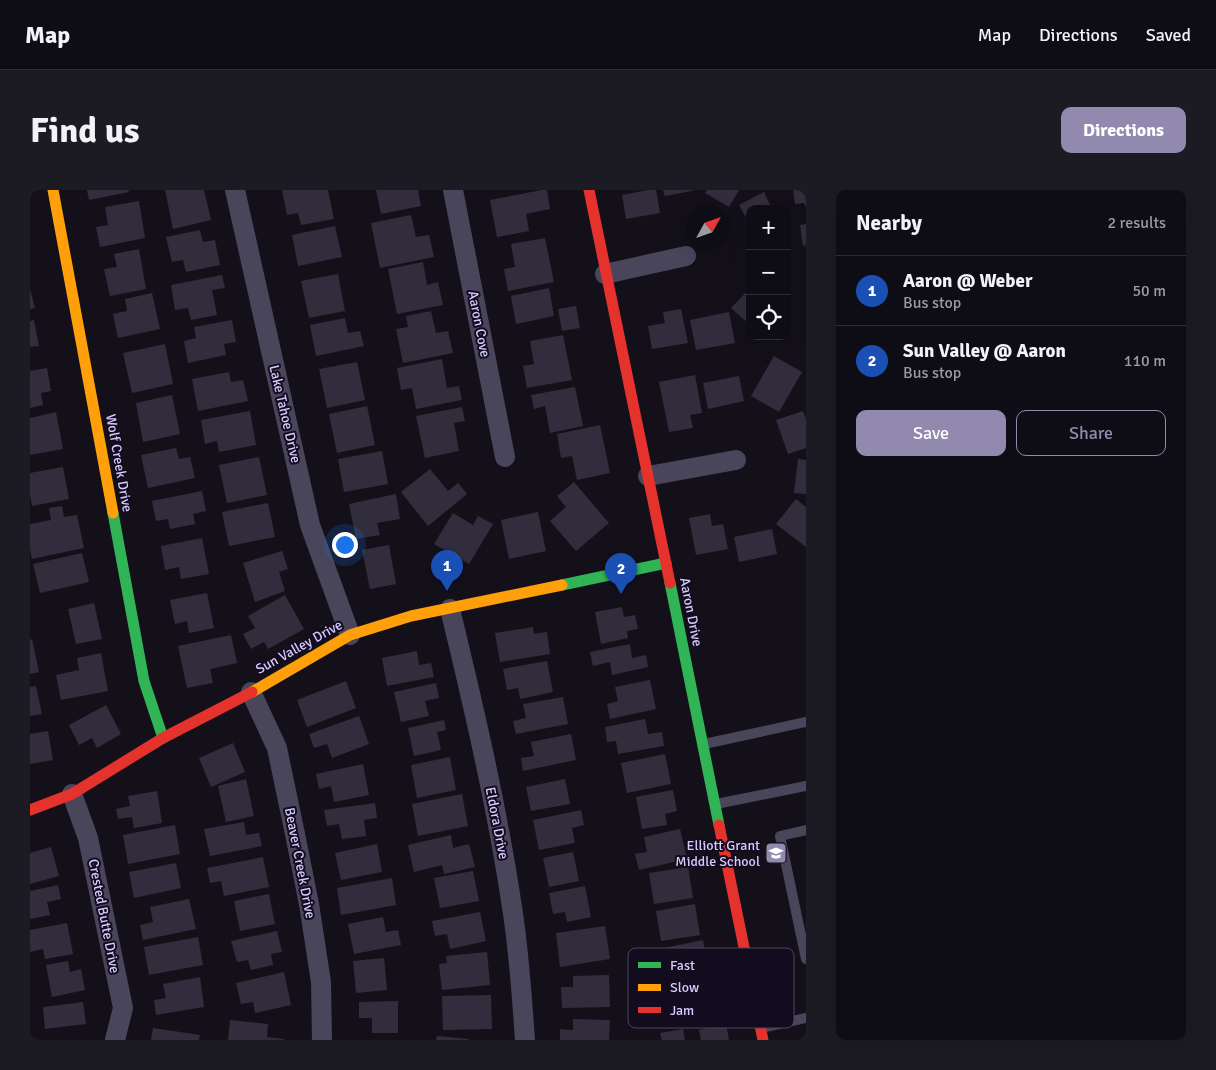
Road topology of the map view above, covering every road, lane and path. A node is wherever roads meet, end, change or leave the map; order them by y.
1 (54, 190) edge
2 (235, 190) edge
3 (452, 190) edge
4 (589, 190) edge
5 (686, 256) dead end
6 (605, 274) junction
7 (505, 457) dead end
8 (736, 460) dead end
9 (648, 476) junction
10 (666, 562) junction
11 (450, 609) junction
12 (350, 634) junction
13 (251, 692) junction
14 (806, 722) edge
15 (163, 738) junction
16 (703, 744) junction
17 (806, 786) edge
18 (72, 794) junction
19 (715, 804) junction
20 (30, 810) edge
21 (806, 830) edge
22 (745, 948) edge
23 (806, 959) edge
24 (761, 1028) edge
25 (115, 1040) edge
26 (322, 1040) edge
27 (525, 1040) edge
28 (763, 1040) edge

1 - 15 street, Wolf Creek Drive
2 - 12 street, Lake Tahoe Drive
3 - 7 street, Aaron Cove
4 - 6 street, Aaron Drive
5 - 6 street
6 - 9 street, Aaron Drive
8 - 9 street
9 - 10 street, Aaron Drive
10 - 11 street, Sun Valley Drive
10 - 16 street, Aaron Drive
11 - 12 street, Sun Valley Drive
11 - 27 street, Eldora Drive
12 - 13 street, Sun Valley Drive
13 - 15 street, Sun Valley Drive
13 - 26 street, Beaver Creek Drive
14 - 16 lane
15 - 18 street, Sun Valley Drive
16 - 19 street, Aaron Drive
17 - 19 lane
18 - 20 street, Sun Valley Drive
18 - 25 street, Crested Butte Drive
19 - 22 street, Aaron Drive
21 - 23 lane
24 - 28 street, Aaron Drive

